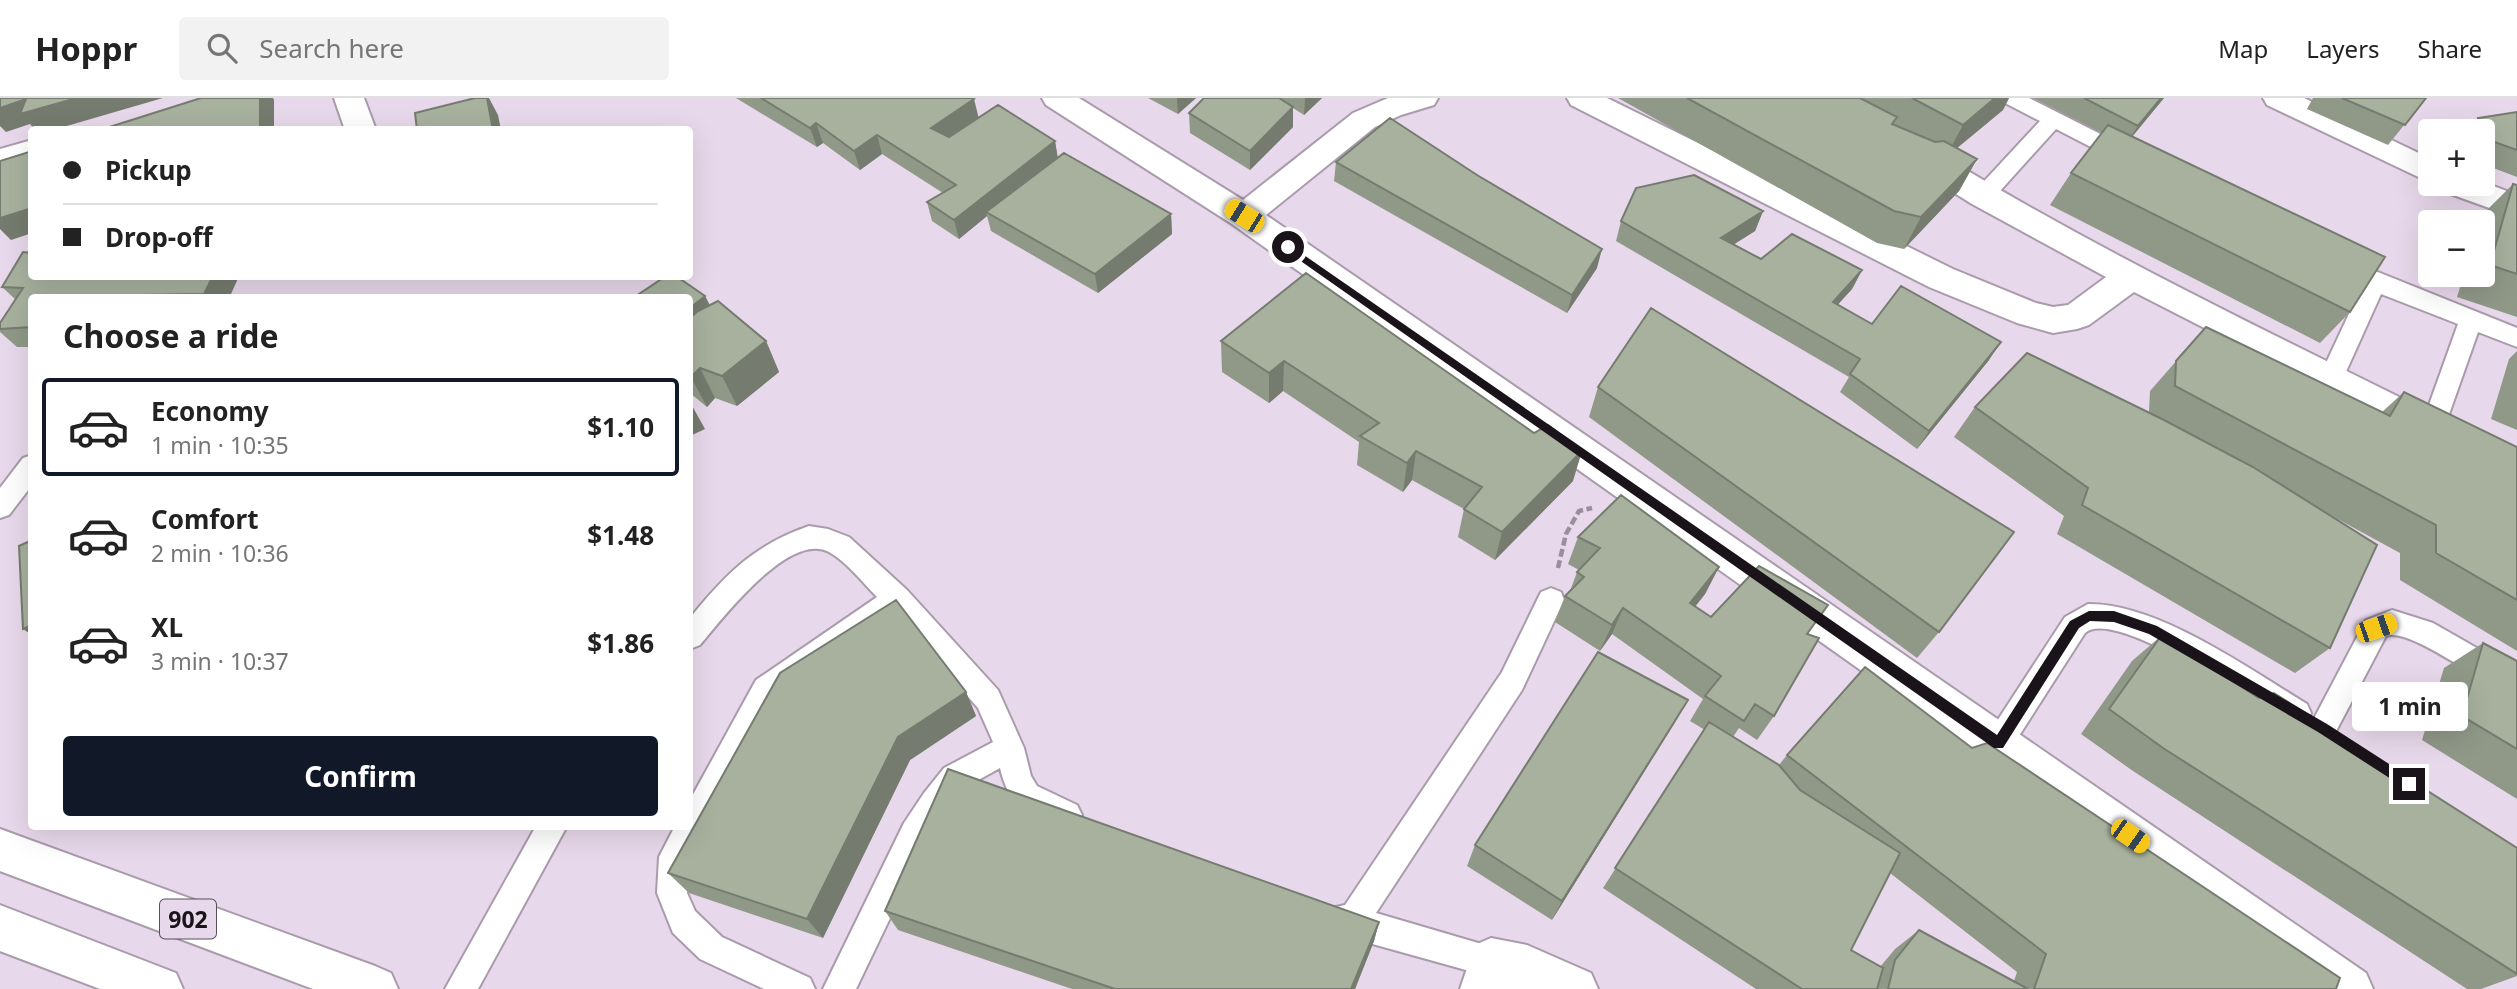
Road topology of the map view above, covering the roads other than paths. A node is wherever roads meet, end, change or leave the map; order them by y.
1 (349, 98) edge
2 (1057, 98) edge
3 (1582, 98) edge
4 (2012, 98) edge
5 (2278, 98) edge
6 (1418, 99) edge
7 (2054, 119) junction
8 (360, 126) edge
9 (1895, 143) edge
10 (2418, 166) edge
11 (2148, 167) edge
12 (1983, 195) junction
13 (2488, 196) edge
14 (2517, 207) edge
15 (1244, 216) junction
16 (2315, 252) edge
17 (2132, 276) junction
18 (2375, 282) junction
19 (2470, 320) junction
20 (2517, 338) edge
21 (2331, 378) junction
22 (2432, 430) junction
23 (28, 470) edge
24 (2517, 473) edge
25 (0, 507) edge
26 (897, 598) junction
27 (1551, 600) road end
28 (693, 633) edge
29 (2517, 686) edge
30 (1998, 744) junction
31 (1010, 748) junction
32 (693, 822) edge
33 (1098, 827) edge
34 (550, 830) edge
35 (689, 830) edge
36 (0, 850) edge
37 (1313, 908) edge
38 (1351, 923) junction
39 (0, 928) edge
40 (1487, 975) edge
41 (160, 989) edge
42 (375, 989) edge
43 (461, 989) edge
44 (799, 989) edge
45 (839, 989) edge
46 (1575, 989) edge
47 (2350, 989) edge

1 - 8 street
2 - 15 street
3 - 17 street
4 - 7 lane
5 - 10 street
6 - 15 street
7 - 11 lane
7 - 12 lane
9 - 12 street
12 - 17 street
13 - 14 street
15 - 30 street
16 - 18 lane
17 - 21 street
18 - 19 lane
18 - 21 lane
19 - 20 lane
19 - 22 lane
21 - 22 street
22 - 24 street
23 - 25 lane
26 - 28 lane
26 - 31 lane
26 - 32 lane
27 - 38 lane
29 - 30 lane
30 - 47 street
31 - 33 lane
31 - 45 lane
34 - 43 lane
35 - 44 lane
36 - 42 street, 902
37 - 38 lane
38 - 40 lane
39 - 41 street
40 - 46 street

